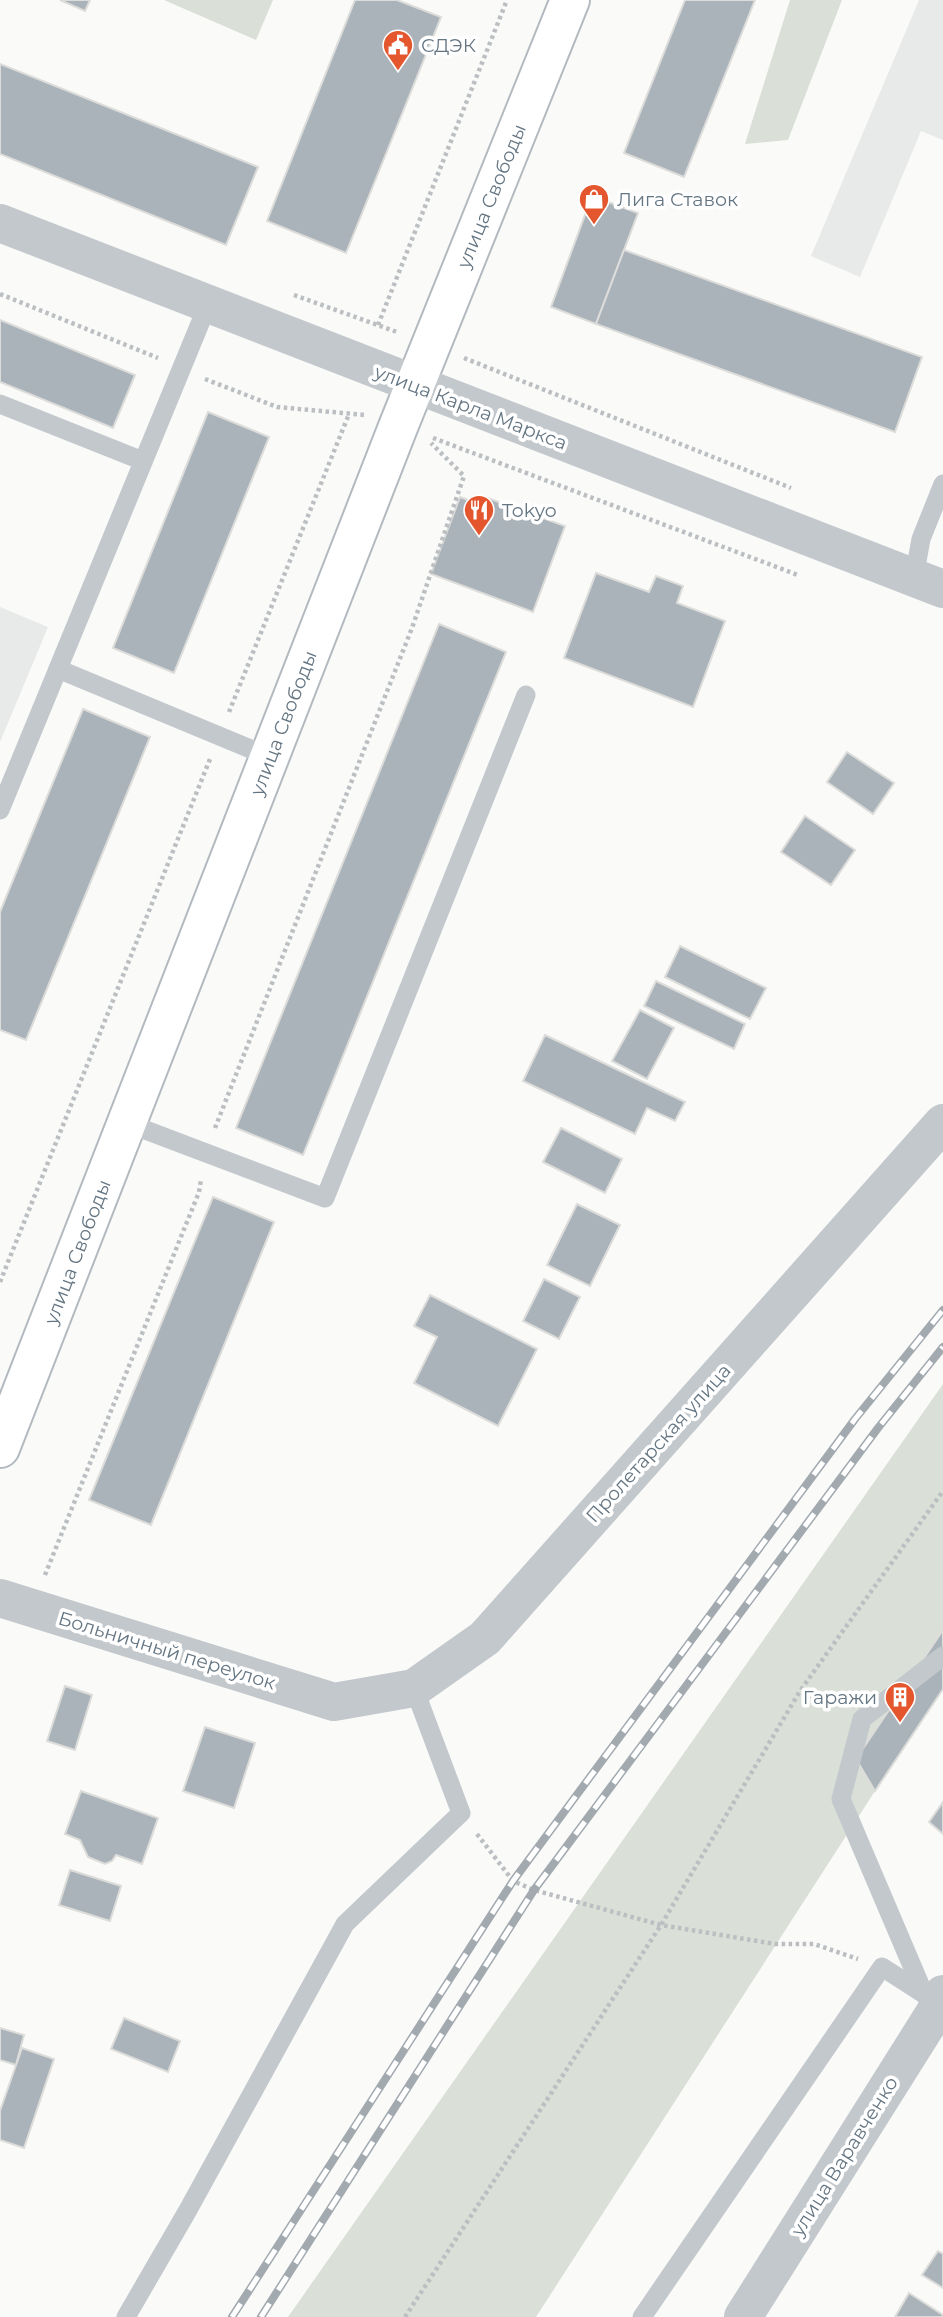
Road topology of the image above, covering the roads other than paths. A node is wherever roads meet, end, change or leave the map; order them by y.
1 (570, 0) edge
2 (0, 223) edge
3 (208, 304) junction
4 (415, 386) junction
5 (0, 404) edge
6 (143, 461) junction
7 (943, 484) edge
8 (929, 584) edge
9 (58, 669) junction
10 (526, 695) dead end
11 (270, 757) junction
12 (0, 810) edge
13 (127, 1123) junction
14 (943, 1123) edge
15 (0, 1448) edge
16 (16, 1603) edge
17 (943, 1656) edge
18 (414, 1688) junction
19 (334, 1702) joint
20 (937, 2002) edge
21 (126, 2317) edge
22 (642, 2317) edge
23 (743, 2317) edge

1 - 4 main road, улица Свободы
2 - 3 street, улица Карла Маркса
3 - 4 street, улица Карла Маркса
3 - 6 lane
4 - 8 street, улица Карла Маркса
4 - 11 main road, улица Свободы
5 - 6 lane
6 - 9 lane
7 - 8 lane
9 - 11 lane
9 - 12 lane
10 - 13 lane
11 - 13 main road, улица Свободы
13 - 15 main road, улица Свободы
14 - 18 street, Пролетарская улица
16 - 19 street, Больничный переулок
17 - 20 lane
18 - 19 street, Пролетарская улица
18 - 21 lane
20 - 22 lane
20 - 23 street, улица Варавченко

